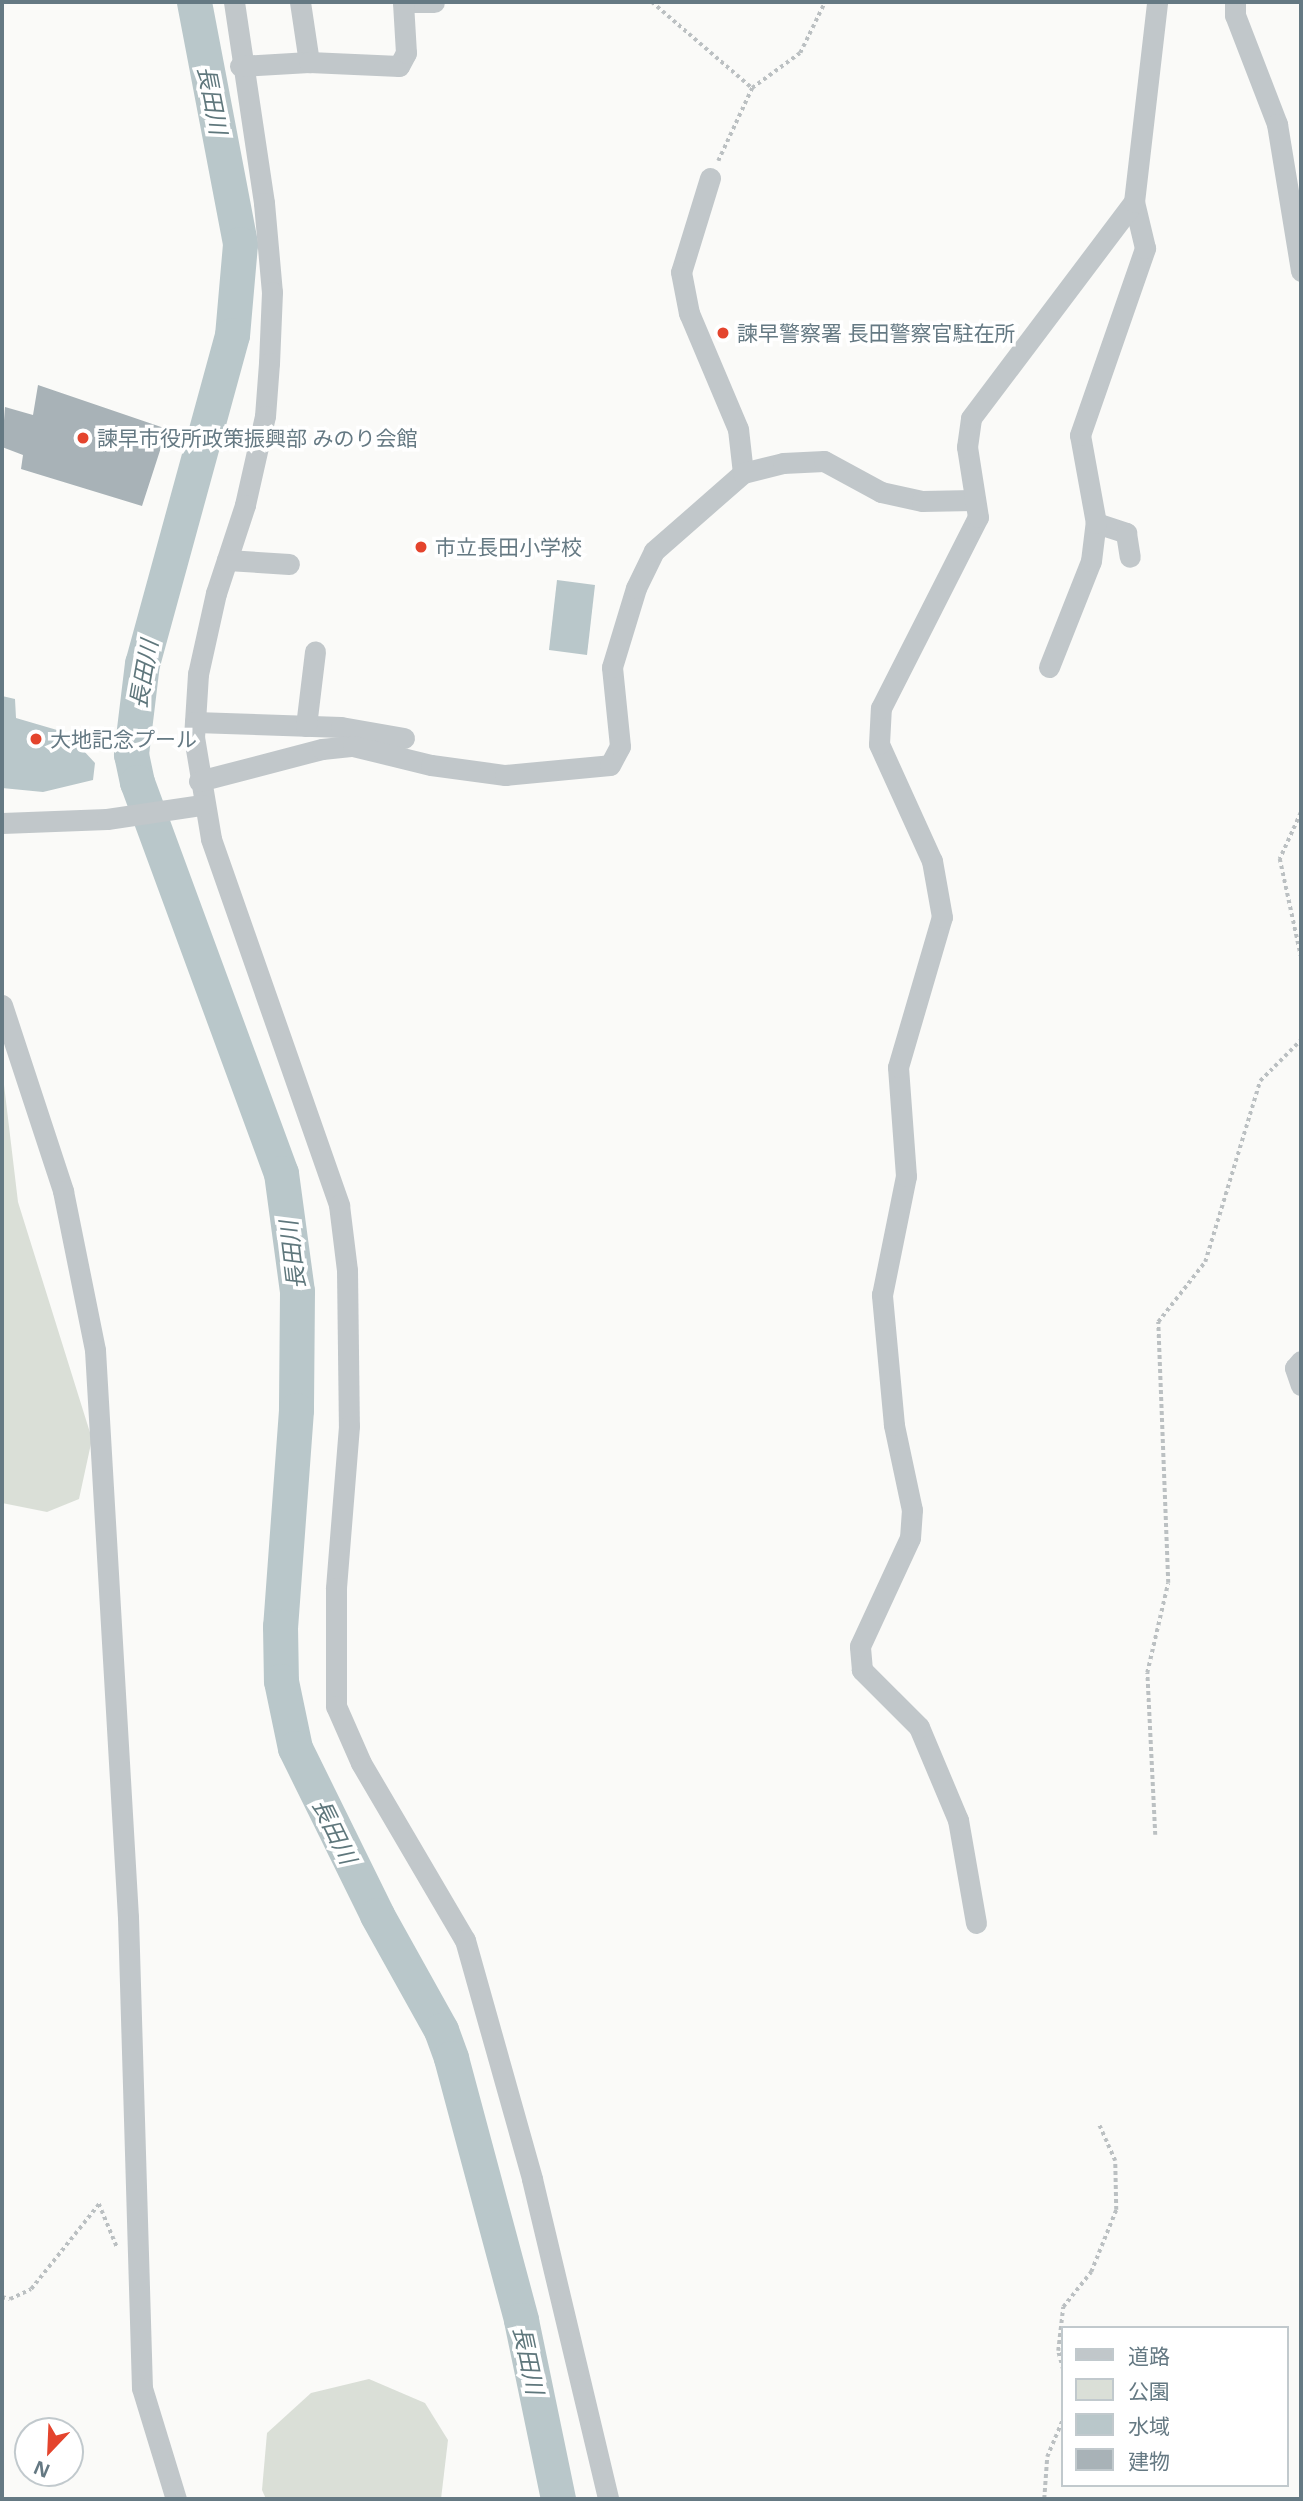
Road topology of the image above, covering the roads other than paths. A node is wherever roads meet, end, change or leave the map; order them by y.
1 (234, 2) edge
2 (300, 2) edge
3 (403, 2) edge
4 (434, 2) edge
5 (1157, 2) edge
6 (1235, 2) edge
7 (309, 62) junction
8 (240, 66) junction
9 (710, 178) road end
10 (1134, 202) junction
11 (1301, 271) edge
12 (743, 473) junction
13 (973, 500) junction
14 (1096, 523) junction
15 (1130, 557) dead end
16 (227, 560) junction
17 (289, 564) dead end
18 (315, 652) dead end
19 (1049, 667) dead end
20 (195, 722) junction
21 (306, 726) junction
22 (404, 738) dead end
23 (199, 782) junction
24 (194, 805) junction
25 (2, 823) edge
26 (2, 1005) edge
27 (1301, 1360) edge
28 (1301, 1385) edge
29 (976, 1923) dead end
30 (176, 2499) edge
31 (608, 2499) edge

1 - 8 street
2 - 7 street
3 - 4 street
3 - 7 street
5 - 10 street
6 - 11 street
7 - 8 street
8 - 16 street
9 - 12 street
10 - 13 street
10 - 14 street
12 - 13 street
12 - 23 street
13 - 29 street
14 - 15 street
14 - 19 street
16 - 17 street
16 - 20 street
18 - 21 street
20 - 21 street
20 - 23 street
21 - 22 street
23 - 24 street
24 - 25 street
24 - 31 street
26 - 30 street
27 - 28 street

